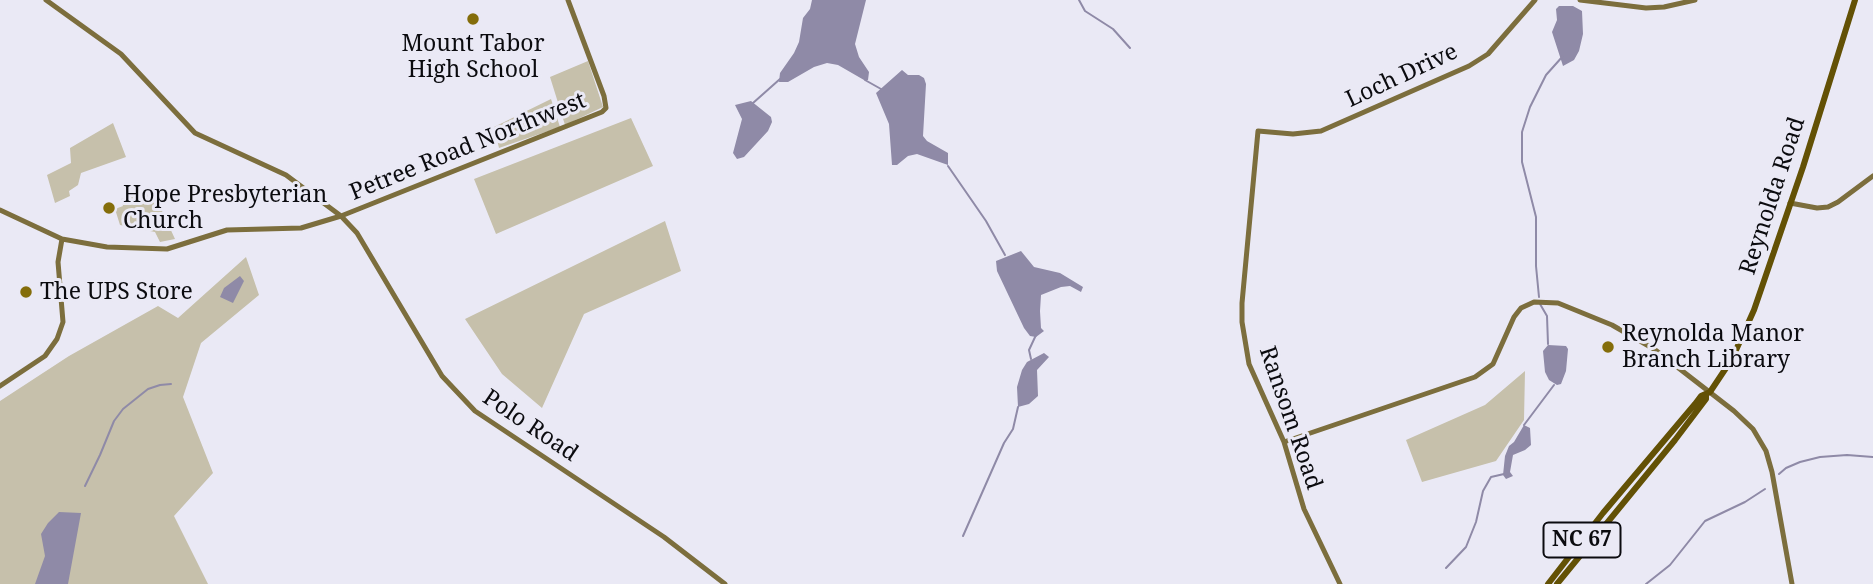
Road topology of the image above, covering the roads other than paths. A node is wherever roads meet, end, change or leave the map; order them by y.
1 (46, 0) edge
2 (568, 0) edge
3 (1535, 0) edge
4 (1580, 0) edge
5 (1695, 0) edge
6 (1855, 0) edge
7 (1258, 131) joint
8 (1873, 176) edge
9 (323, 201) junction
10 (1790, 203) junction
11 (0, 210) edge
12 (341, 216) junction
13 (321, 223) junction
14 (62, 239) junction
15 (0, 386) edge
16 (1708, 393) junction
17 (1284, 442) junction
18 (726, 584) edge
19 (1340, 584) edge
20 (1548, 584) edge
21 (1557, 584) edge
22 (1792, 584) edge

1 - 9 street, Polo Road
2 - 12 street, Petree Road Northwest
3 - 7 street, Loch Drive
4 - 5 street
6 - 10 main road, Reynolda Road / NC 67
7 - 17 street, Ransom Road
8 - 10 street
9 - 12 street, Polo Road
9 - 13 street
10 - 16 main road, Reynolda Road / NC 67
11 - 14 street, Petree Road Northwest
12 - 13 street, Petree Road Northwest
12 - 18 street, Polo Road
13 - 14 street, Petree Road Northwest
14 - 15 street
16 - 17 street
16 - 20 main road, Reynolda Road / NC 67
16 - 21 main road, Reynolda Road / NC 67
16 - 22 street
17 - 19 street, Ransom Road

